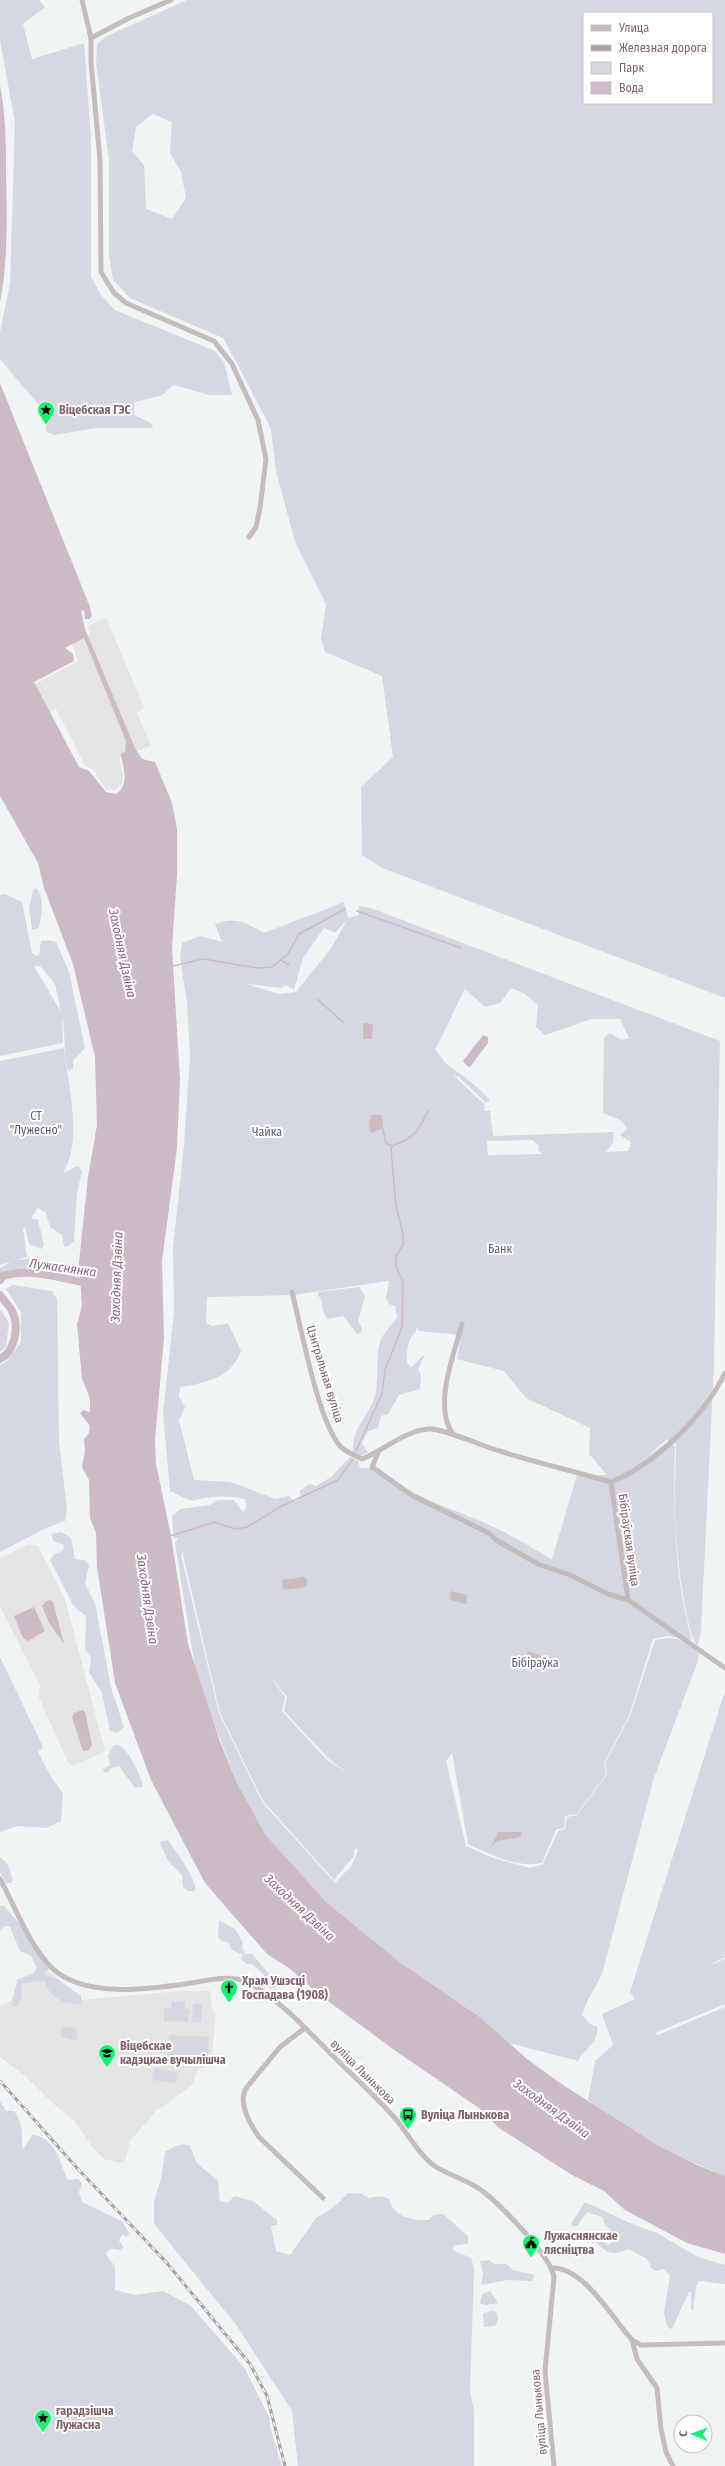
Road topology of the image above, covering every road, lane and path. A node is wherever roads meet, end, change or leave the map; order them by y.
1 (82, 0) edge
2 (171, 0) edge
3 (91, 38) junction
4 (249, 537) dead end
5 (292, 1292) dead end
6 (462, 1324) dead end
7 (725, 1373) edge
8 (454, 1436) junction
9 (378, 1453) junction
10 (362, 1459) junction
11 (372, 1467) junction
12 (611, 1482) junction
13 (628, 1600) junction
14 (725, 1668) edge
15 (0, 1878) edge
16 (305, 2028) junction
17 (323, 2198) dead end
18 (552, 2268) junction
19 (632, 2340) junction
20 (725, 2343) edge
21 (554, 2466) edge
22 (673, 2466) edge

1 - 3 street
2 - 3 street
3 - 4 street
5 - 10 street, Цэнтральная вуліца
6 - 8 street
7 - 12 street
8 - 9 street
8 - 12 street
9 - 10 street
9 - 11 street
10 - 11 street, Цэнтральная вуліца
11 - 13 street, Цэнтральная вуліца
12 - 13 street, Бібіраўская вуліца
13 - 14 street, Цэнтральная вуліца
15 - 16 street, вуліца Лынькова
16 - 17 street
16 - 18 street, вуліца Лынькова
18 - 19 street
18 - 21 street, вуліца Лынькова
19 - 20 street
19 - 22 street

